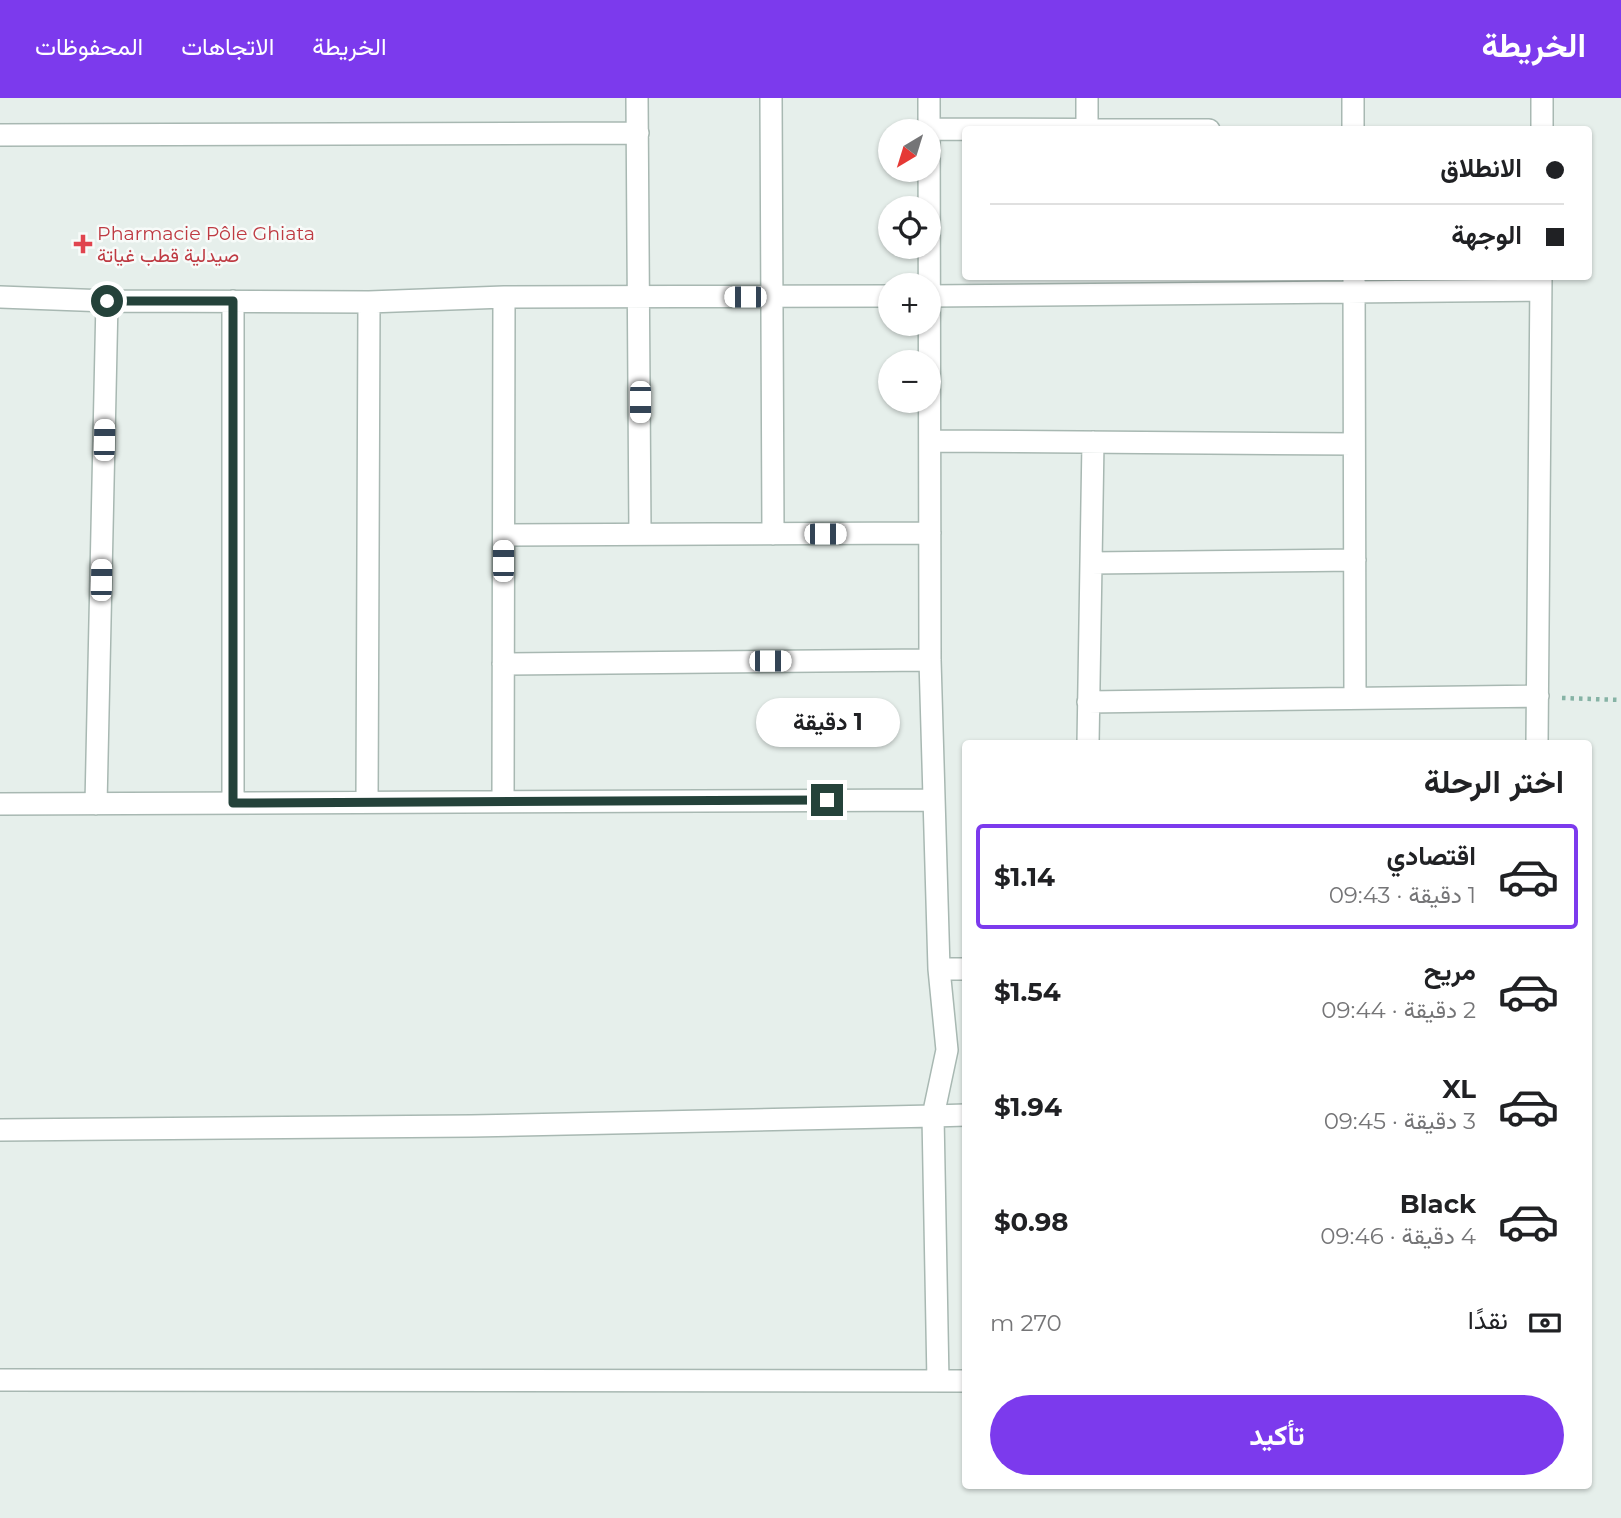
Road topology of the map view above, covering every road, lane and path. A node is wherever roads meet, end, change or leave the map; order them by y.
1 (637, 98) edge
2 (771, 98) edge
3 (929, 98) edge
4 (1087, 98) edge
5 (1353, 98) edge
6 (1542, 98) edge
7 (929, 119) edge
8 (1087, 126) edge
9 (1353, 126) edge
10 (1542, 126) edge
11 (942, 129) edge
12 (962, 129) edge
13 (638, 133) junction
14 (0, 135) edge
15 (929, 182) edge
16 (930, 273) edge
17 (1540, 283) edge
18 (1354, 284) edge
19 (878, 296) edge
20 (941, 296) edge
21 (0, 297) edge
22 (504, 297) junction
23 (639, 297) junction
24 (772, 297) junction
25 (107, 301) junction
26 (233, 301) junction
27 (369, 302) junction
28 (930, 336) edge
29 (930, 441) junction
30 (1093, 442) junction
31 (1354, 444) junction
32 (930, 533) junction
33 (640, 534) junction
34 (773, 534) junction
35 (504, 535) junction
36 (1355, 559) junction
37 (1091, 564) junction
38 (930, 660) junction
39 (503, 663) junction
40 (1538, 696) junction
41 (1355, 698) junction
42 (1621, 701) edge
43 (1088, 702) junction
44 (1088, 740) edge
45 (1537, 740) edge
46 (934, 800) junction
47 (367, 802) junction
48 (503, 802) junction
49 (233, 803) junction
50 (0, 804) edge
51 (96, 804) junction
52 (939, 969) junction
53 (962, 969) edge
54 (962, 1115) edge
55 (933, 1116) junction
56 (0, 1130) edge
57 (0, 1380) edge
58 (938, 1381) junction
59 (962, 1381) edge

1 - 13 street
2 - 24 street
3 - 7 street
4 - 8 street
5 - 9 street
6 - 10 street
11 - 12 street
13 - 14 street
13 - 23 street
15 - 16 street
17 - 18 street
17 - 40 street
18 - 20 street
18 - 31 street
19 - 24 street
21 - 25 street
22 - 23 street
22 - 27 street
22 - 35 street
23 - 24 street
23 - 33 street
24 - 34 street
25 - 26 street
25 - 51 street
26 - 27 street
26 - 49 street
27 - 47 street
28 - 29 street
29 - 30 street
29 - 32 street
30 - 31 street
30 - 37 street
31 - 36 street
32 - 34 street
32 - 38 street
33 - 34 street
33 - 35 street
35 - 39 street
36 - 37 street
36 - 41 street
37 - 43 street
38 - 39 street
38 - 46 street
39 - 48 street
40 - 41 street
40 - 42 path
40 - 45 street
41 - 43 street
43 - 44 street
46 - 48 street
46 - 52 street
47 - 48 street
47 - 49 street
49 - 51 street
50 - 51 street
52 - 53 street
52 - 55 street
54 - 55 street
55 - 56 street
55 - 58 street
57 - 58 street
58 - 59 street

